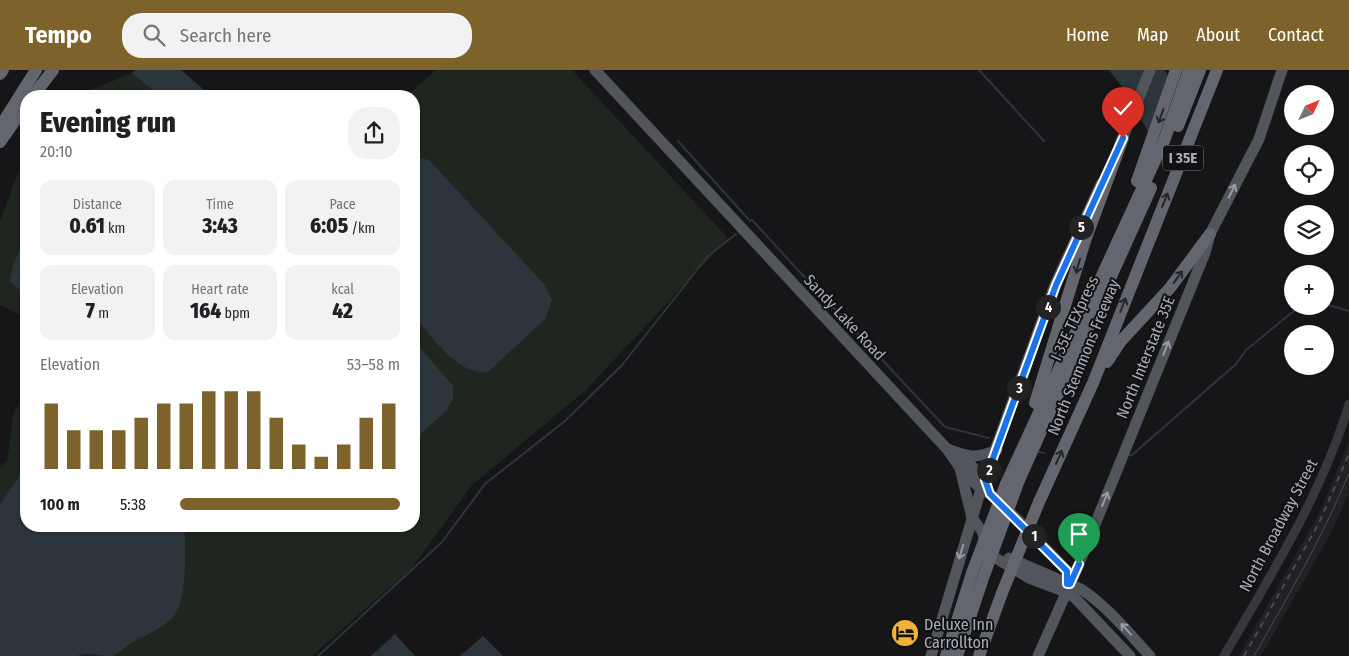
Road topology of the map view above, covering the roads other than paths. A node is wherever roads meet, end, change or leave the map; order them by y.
1 (3, 70) edge
2 (36, 70) edge
3 (53, 70) edge
4 (595, 70) edge
5 (1150, 70) edge
6 (1176, 70) edge
7 (1189, 70) edge
8 (1200, 70) edge
9 (1217, 70) edge
10 (1282, 70) edge
11 (0, 74) edge
12 (23, 90) edge
13 (38, 90) edge
14 (20, 95) edge
15 (20, 114) edge
16 (0, 127) edge
17 (1123, 138) junction
18 (0, 142) edge
19 (1210, 234) junction
20 (1117, 241) junction
21 (1093, 383) junction
22 (1349, 404) edge
23 (947, 449) junction
24 (997, 450) junction
25 (963, 455) junction
26 (960, 468) junction
27 (1012, 479) junction
28 (985, 487) junction
29 (972, 518) junction
30 (977, 577) junction
31 (1068, 587) junction
32 (1084, 607) junction
33 (1052, 622) junction
34 (931, 656) edge
35 (946, 656) edge
36 (957, 656) edge
37 (979, 656) edge
38 (1038, 656) edge
39 (1130, 656) edge
40 (1150, 656) edge
41 (1224, 656) edge

1 - 11 highway
2 - 12 highway
3 - 13 highway
4 - 23 main road, Sandy Lake Road
5 - 17 main road
6 -> 20 highway
7 - 20 highway, North Stemmons Freeway / I 35E
8 - 27 highway, I 35E TEXpress
21 -> 9 highway, North Stemmons Freeway / I 35E
19 -> 10 main road, North Interstate 35E
14 - 16 highway
15 - 18 highway
17 - 24 main road
17 -> 27 highway
21 -> 19 highway
31 -> 19 main road, North Interstate 35E
20 - 27 highway, North Stemmons Freeway / I 35E
37 -> 21 highway, North Stemmons Freeway / I 35E, bridge
22 - 41 street, North Broadway Street
23 - 25 main road
23 - 26 main road, Sandy Lake Road
24 - 25 main road
24 - 28 main road
25 - 28 main road
26 - 28 main road, Sandy Lake Road
26 - 29 main road
27 - 30 highway, North Stemmons Freeway / I 35E, bridge
28 - 29 main road
28 - 31 main road, Sandy Lake Road
29 - 31 main road
29 -> 34 main road
30 - 35 highway, North Stemmons Freeway / I 35E
30 - 36 highway
31 - 32 main road
31 - 33 main road, North Interstate 35E
40 -> 31 main road
32 - 33 main road
32 - 39 main road
33 - 38 main road, North Interstate 35E

